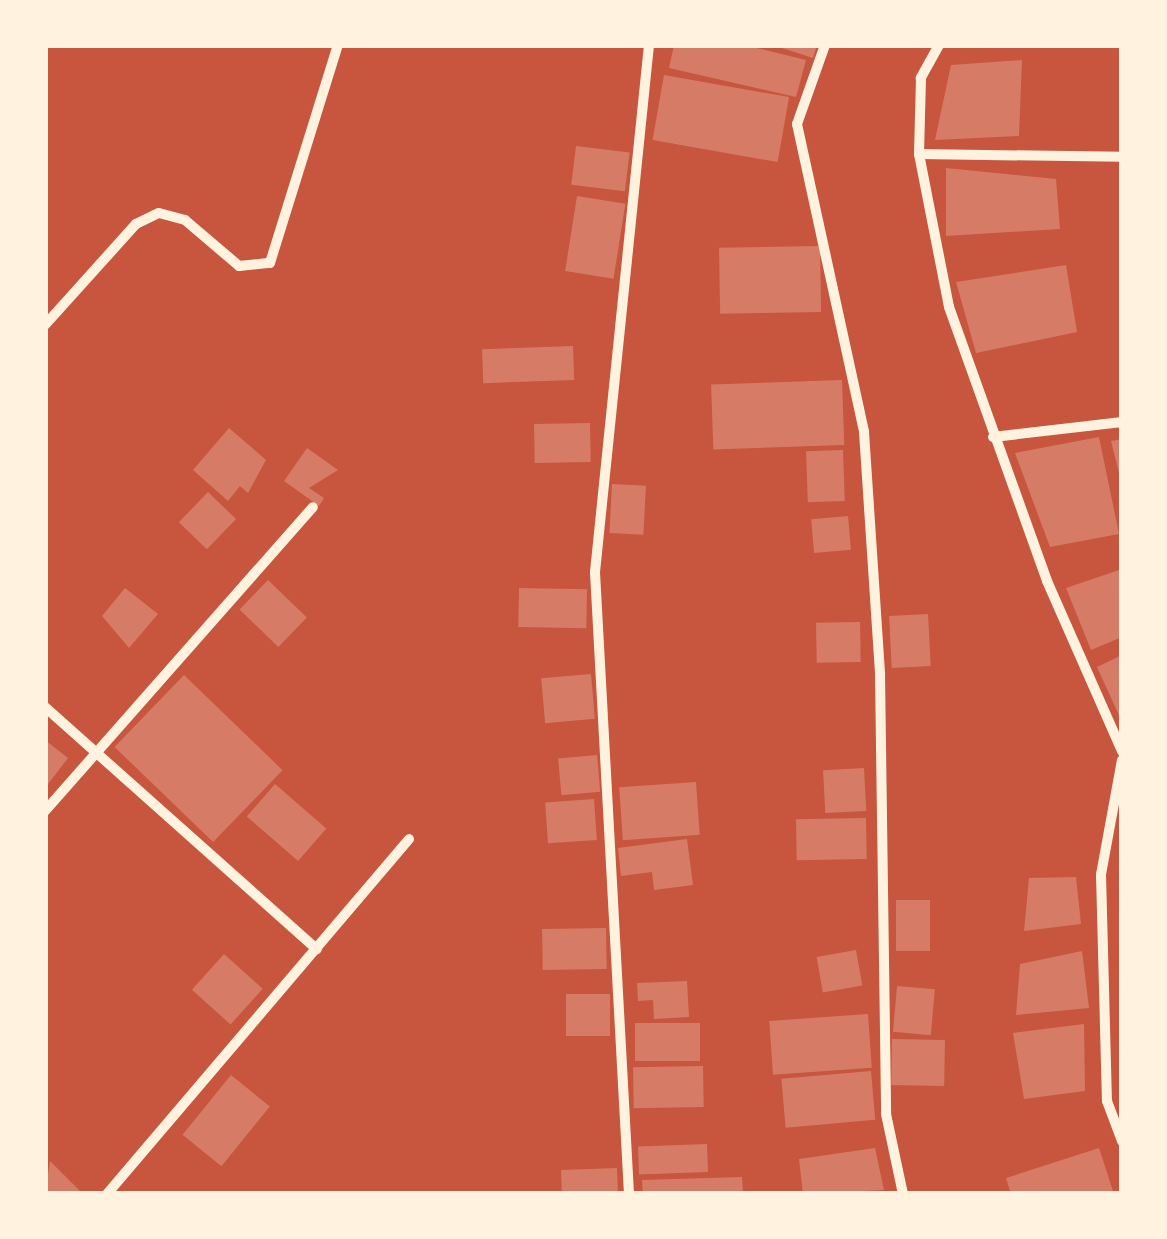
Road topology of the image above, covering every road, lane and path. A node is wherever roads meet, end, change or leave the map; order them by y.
1 (338, 45) edge
2 (649, 45) edge
3 (825, 45) edge
4 (939, 45) edge
5 (919, 154) junction
6 (1122, 157) edge
7 (45, 325) edge
8 (1122, 422) edge
9 (993, 438) junction
10 (314, 508) dead end
11 (45, 707) edge
12 (1122, 751) edge
13 (94, 754) junction
14 (1122, 760) edge
15 (45, 811) edge
16 (409, 839) dead end
17 (317, 949) junction
18 (1122, 1141) edge
19 (107, 1194) edge
20 (629, 1194) edge
21 (903, 1194) edge

1 - 7 street
2 - 20 street
3 - 21 street
4 - 5 street
5 - 6 street
5 - 9 street
8 - 9 street
9 - 12 street
10 - 13 street
11 - 13 street
13 - 15 street
13 - 17 street
14 - 18 street
16 - 17 street
17 - 19 street

